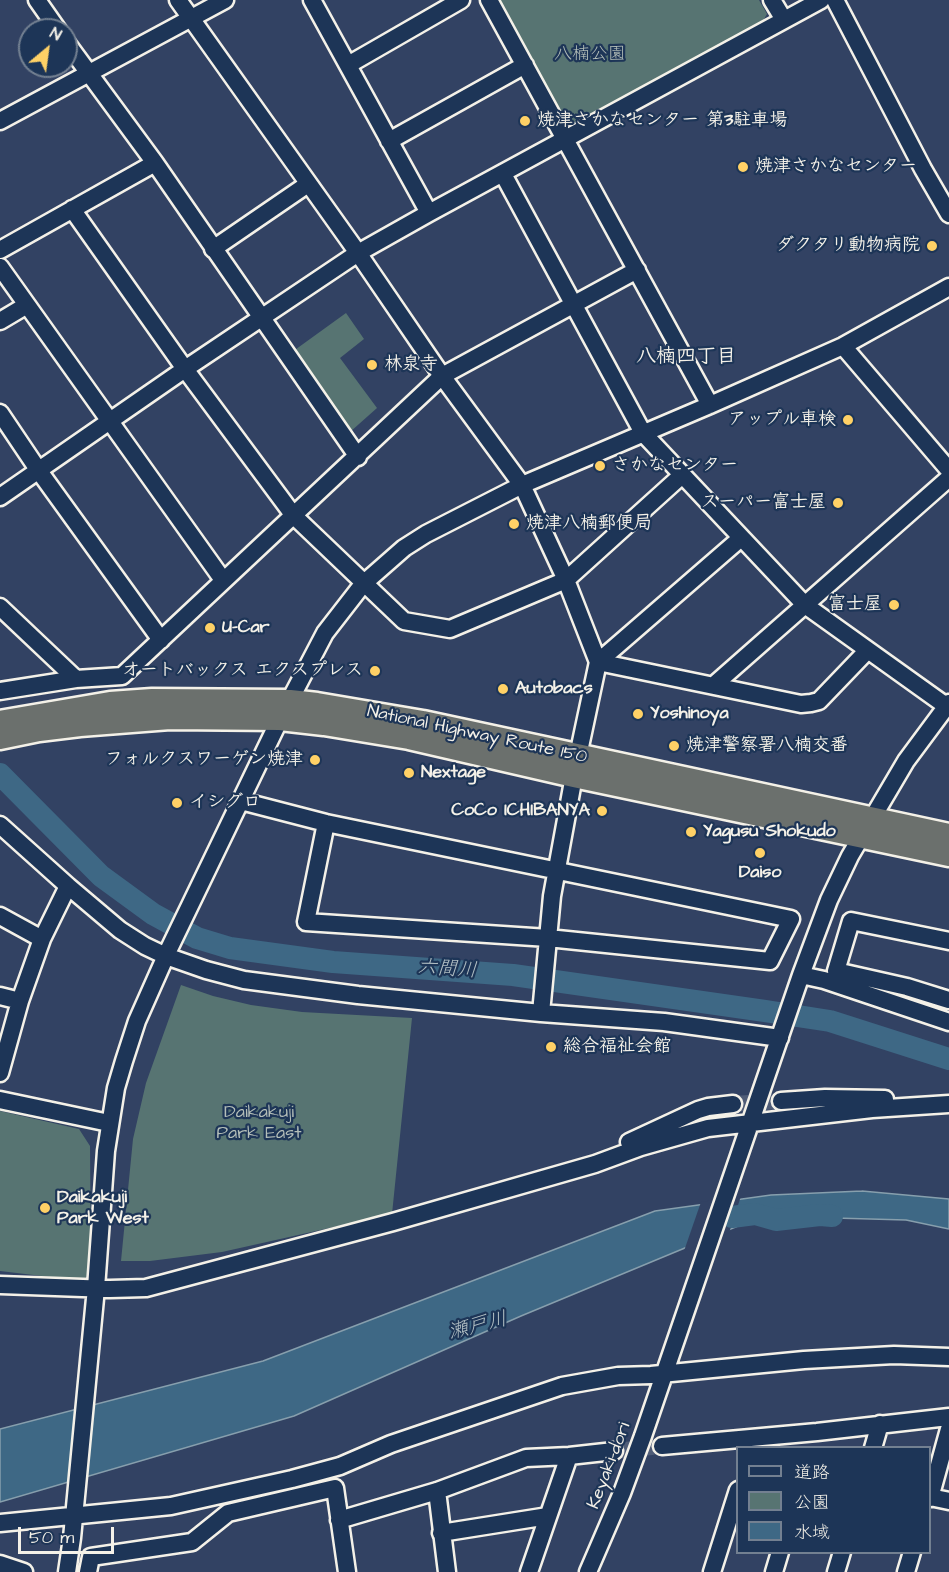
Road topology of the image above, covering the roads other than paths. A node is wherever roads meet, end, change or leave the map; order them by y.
1 (37, 0) edge
2 (178, 0) edge
3 (225, 0) edge
4 (312, 0) edge
5 (461, 0) edge
6 (489, 0) edge
7 (772, 0) edge
8 (821, 0) edge
9 (835, 0) edge
10 (50, 18) edge
11 (192, 20) junction
12 (784, 20) junction
13 (78, 59) edge
14 (348, 65) junction
15 (525, 65) junction
16 (88, 74) junction
17 (0, 121) edge
18 (566, 140) junction
19 (389, 141) junction
20 (155, 164) junction
21 (503, 174) junction
22 (308, 184) junction
23 (72, 209) junction
24 (429, 213) junction
25 (949, 214) edge
26 (213, 249) junction
27 (0, 250) edge
28 (358, 253) junction
29 (0, 267) edge
30 (637, 270) junction
31 (949, 288) edge
32 (573, 304) junction
33 (27, 305) junction
34 (261, 319) junction
35 (0, 321) edge
36 (843, 346) junction
37 (185, 369) junction
38 (442, 376) junction
39 (710, 405) junction
40 (0, 413) edge
41 (110, 421) junction
42 (643, 433) junction
43 (357, 457) junction
44 (949, 470) edge
45 (39, 471) junction
46 (681, 476) junction
47 (949, 478) edge
48 (522, 485) junction
49 (0, 497) edge
50 (294, 516) junction
51 (741, 538) junction
52 (223, 580) junction
53 (566, 580) junction
54 (363, 584) junction
55 (805, 605) junction
56 (0, 607) edge
57 (161, 640) junction
58 (867, 651) junction
59 (598, 662) junction
60 (76, 678) junction
61 (714, 685) junction
62 (0, 691) edge
63 (948, 706) edge
64 (285, 710) junction
65 (0, 722) edge
66 (0, 738) edge
67 (576, 766) junction
68 (242, 801) junction
69 (326, 823) junction
70 (0, 825) edge
71 (866, 828) junction
72 (949, 835) edge
73 (949, 855) edge
74 (556, 871) junction
75 (68, 886) junction
76 (0, 916) edge
77 (42, 939) junction
78 (949, 941) edge
79 (547, 945) junction
80 (168, 952) junction
81 (800, 977) junction
82 (0, 996) edge
83 (949, 1000) edge
84 (20, 1001) junction
85 (542, 1010) junction
86 (949, 1022) edge
87 (780, 1035) junction
88 (0, 1073) edge
89 (0, 1100) edge
90 (781, 1101) tunnel mouth
91 (733, 1104) tunnel mouth
92 (949, 1104) edge
93 (914, 1105) junction
94 (110, 1123) junction
95 (750, 1125) junction
96 (614, 1157) junction
97 (0, 1285) edge
98 (96, 1292) junction
99 (949, 1357) edge
100 (666, 1370) junction
101 (949, 1417) edge
102 (880, 1424) junction
103 (949, 1429) edge
104 (814, 1440) edge
105 (752, 1442) edge
106 (662, 1446) tunnel mouth
107 (874, 1446) edge
108 (614, 1451) tunnel mouth
109 (569, 1456) junction
110 (437, 1491) junction
111 (931, 1493) edge
112 (736, 1496) edge
113 (931, 1497) edge
114 (949, 1501) edge
115 (74, 1513) junction
116 (548, 1515) junction
117 (339, 1520) junction
118 (0, 1523) edge
119 (441, 1533) junction
120 (779, 1554) edge
121 (841, 1554) edge
122 (911, 1554) edge
123 (0, 1564) edge
124 (24, 1572) edge
125 (67, 1572) edge
126 (87, 1572) edge
127 (347, 1572) edge
128 (447, 1572) edge
129 (529, 1572) edge
130 (588, 1572) edge
131 (712, 1572) edge
132 (774, 1572) edge
133 (836, 1572) edge
134 (906, 1572) edge

1 - 10 street
2 - 11 street
3 - 11 street
4 - 14 street
5 - 14 street
6 - 15 street
7 - 12 street
8 - 12 street
9 - 25 street
11 - 16 street
11 - 22 street
12 - 18 street
13 - 16 street
14 - 19 street
15 - 18 street
15 - 19 street
16 - 17 street
16 - 20 street
18 - 21 street
18 - 30 street
19 - 24 street
20 - 23 street
20 - 26 street
21 - 24 street
21 - 32 street
22 - 26 street
22 - 28 street
23 - 27 street
23 - 37 street
24 - 28 street
26 - 34 street
28 - 34 street
28 - 38 street
29 - 33 street
30 - 32 street
30 - 39 street
31 - 36 street
32 - 38 street
32 - 42 street
33 - 35 street
33 - 41 street
34 - 37 street
34 - 43 street
36 - 39 street
36 - 44 street
37 - 41 street
37 - 50 street
38 - 43 street
38 - 48 street
39 - 42 street
40 - 45 street
41 - 45 street
41 - 52 street
42 - 46 street
42 - 48 street
43 - 50 street
45 - 49 street
45 - 57 street
46 - 51 street
46 - 53 street
47 - 55 street
48 - 53 street
48 - 54 street
50 - 52 street
50 - 54 street
51 - 55 street
51 - 59 street
52 - 57 street
53 - 54 street
53 - 59 street
54 - 64 street
55 - 58 street
55 - 61 street
56 - 60 street
57 - 60 street
58 - 61 street
58 - 63 street
59 - 61 street
59 - 67 street
60 - 62 street
63 - 71 street, Keyaki-dori
64 - 65 highway, National Highway Route 150
64 - 66 highway, National Highway Route 150
64 - 67 highway, National Highway Route 150
64 - 68 street
67 - 71 highway, National Highway Route 150
67 - 74 street
68 - 69 street
68 - 80 street
69 - 74 street
69 - 79 street
70 - 75 street
71 - 72 highway, National Highway Route 150
71 - 73 highway, National Highway Route 150
71 - 81 street, Keyaki-dori
74 - 79 street
74 - 79 street
75 - 77 street
75 - 80 street
76 - 77 street
77 - 84 street
78 - 83 street
79 - 85 street
80 - 85 street
80 - 94 street
81 - 86 street
81 - 87 street, Keyaki-dori
82 - 84 street
84 - 88 street
85 - 87 street
87 - 95 street, Keyaki-dori
89 - 94 street
90 - 93 street
91 - 96 street
92 - 93 street
93 - 95 street
94 - 98 street
95 - 96 street
95 - 100 street, Keyaki-dori
96 - 98 street
97 - 98 street
98 - 115 street
99 - 100 street
100 - 115 street
100 - 130 street, Keyaki-dori
101 - 102 street
102 - 104 street
102 - 107 street
103 - 111 street
104 - 105 street
105 - 106 street
108 - 109 street
109 - 110 street
109 - 116 street
110 - 117 street
110 - 119 street
112 - 131 street
113 - 114 street
115 - 118 street
115 - 125 street
116 - 119 street
116 - 129 street
117 - 126 street
117 - 127 street
119 - 128 street
120 - 132 street
121 - 133 street
122 - 134 street
123 - 124 street

